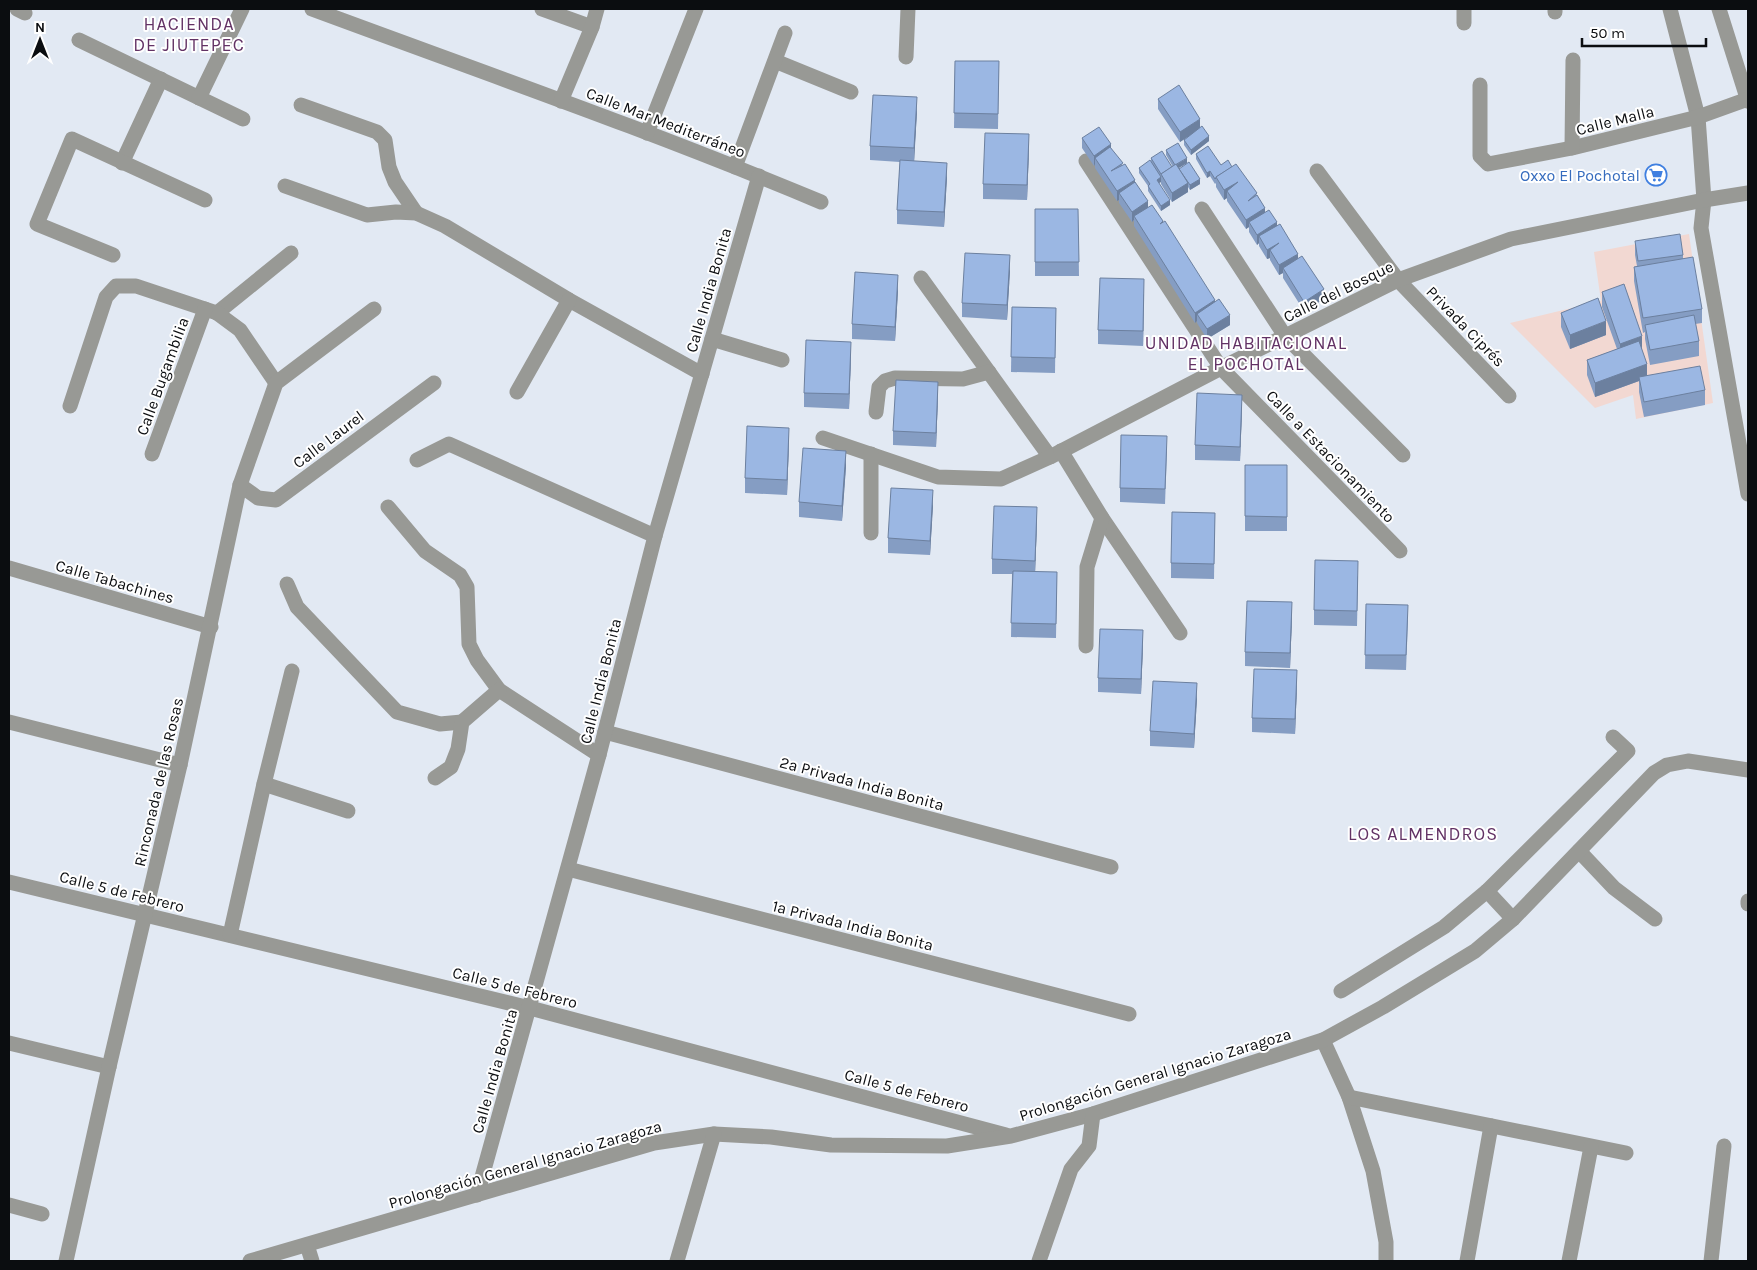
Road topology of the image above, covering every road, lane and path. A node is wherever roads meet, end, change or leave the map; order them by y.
1 (242, 9) edge
2 (312, 9) edge
3 (542, 9) edge
4 (597, 9) edge
5 (696, 9) edge
6 (908, 9) edge
7 (1670, 9) edge
8 (1719, 9) edge
9 (592, 27) junction
10 (785, 32) dead end
11 (79, 40) dead end
12 (906, 56) dead end
13 (1573, 60) dead end
14 (775, 61) junction
15 (161, 80) junction
16 (1480, 85) dead end
17 (851, 92) dead end
18 (199, 98) junction
19 (1748, 100) edge
20 (561, 101) junction
21 (301, 105) dead end
22 (1698, 117) junction
23 (243, 119) dead end
24 (647, 133) junction
25 (1572, 148) junction
26 (1086, 161) dead end
27 (122, 162) junction
28 (735, 167) junction
29 (1317, 171) dead end
30 (759, 176) junction
31 (285, 186) dead end
32 (1748, 193) edge
33 (204, 200) dead end
34 (1704, 200) junction
35 (821, 202) dead end
36 (1202, 209) dead end
37 (416, 213) junction
38 (291, 253) dead end
39 (113, 255) dead end
40 (920, 278) dead end
41 (1398, 280) junction
42 (569, 300) junction
43 (374, 309) dead end
44 (211, 311) junction
45 (1285, 336) junction
46 (712, 339) junction
47 (782, 360) dead end
48 (1221, 368) junction
49 (989, 372) junction
50 (702, 374) junction
51 (276, 383) junction
52 (434, 383) dead end
53 (516, 392) dead end
54 (1509, 396) dead end
55 (70, 406) dead end
56 (876, 412) dead end
57 (823, 438) dead end
58 (152, 454) dead end
59 (871, 454) junction
60 (1056, 454) junction
61 (1403, 455) dead end
62 (418, 460) dead end
63 (240, 485) junction
64 (1748, 494) edge
65 (388, 507) dead end
66 (1102, 518) junction
67 (871, 533) dead end
68 (655, 536) junction
69 (1400, 551) dead end
70 (9, 568) edge
71 (287, 584) dead end
72 (210, 627) junction
73 (1180, 633) dead end
74 (1086, 646) dead end
75 (292, 671) dead end
76 (499, 690) junction
77 (9, 722) edge
78 (462, 722) junction
79 (605, 732) junction
80 (1613, 737) dead end
81 (599, 755) junction
82 (180, 765) junction
83 (1748, 770) edge
84 (435, 778) dead end
85 (264, 784) junction
86 (348, 811) dead end
87 (1579, 851) junction
88 (1111, 867) dead end
89 (568, 869) junction
90 (9, 882) edge
91 (1486, 891) junction
92 (145, 915) junction
93 (1655, 918) dead end
94 (1513, 919) junction
95 (230, 936) junction
96 (1341, 991) dead end
97 (530, 1008) junction
98 (1129, 1014) dead end
99 (1323, 1040) junction
100 (9, 1043) edge
101 (109, 1067) junction
102 (1349, 1097) junction
103 (1093, 1114) junction
104 (1492, 1126) junction
105 (714, 1134) junction
106 (1011, 1136) junction
107 (1724, 1146) dead end
108 (1591, 1147) junction
109 (1626, 1153) dead end
110 (477, 1195) junction
111 (9, 1205) edge
112 (42, 1214) dead end
113 (307, 1245) junction
114 (66, 1261) edge
115 (250, 1261) edge
116 (312, 1261) edge
117 (677, 1261) edge
118 (1039, 1261) edge
119 (1386, 1261) edge
120 (1467, 1261) edge
121 (1569, 1261) edge
122 (1711, 1261) edge

1 - 18 street
2 - 20 street, Calle Mar Mediterráneo
3 - 9 street
4 - 9 street
5 - 24 street
6 - 12 street
7 - 22 street
8 - 19 street
9 - 20 street
10 - 14 street
11 - 15 street
13 - 25 street
14 - 17 street
14 - 28 street
15 - 18 street
15 - 27 street
16 - 25 street, Calle Malla
18 - 23 street
19 - 22 street, Calle Malla
20 - 24 street, Calle Mar Mediterráneo
21 - 37 street
22 - 25 street, Calle Malla
22 - 34 street
24 - 28 street, Calle Mar Mediterráneo
26 - 48 street, Calle a Estacionamiento
27 - 33 street
27 - 39 street
28 - 30 street, Calle Mar Mediterráneo
29 - 41 street, Privada Ciprés
30 - 35 street, Calle Mar Mediterráneo
30 - 46 street, Calle India Bonita
31 - 37 street
32 - 34 street, Calle del Bosque
34 - 41 street, Calle del Bosque
34 - 64 street
36 - 45 street
37 - 42 street
38 - 44 street
40 - 49 street
41 - 45 street, Calle del Bosque
41 - 54 street, Privada Ciprés
42 - 50 street
42 - 53 street
43 - 51 street
44 - 51 street
44 - 55 street
44 - 58 street, Calle Bugambilia
45 - 48 street, Calle del Bosque
45 - 61 street
46 - 47 street
46 - 50 street, Calle India Bonita
48 - 60 street, Calle del Bosque
48 - 69 street, Calle a Estacionamiento
49 - 56 street
49 - 60 street
50 - 68 street, Calle India Bonita
51 - 63 street, Rinconada de las Rosas
52 - 63 street, Calle Laurel
57 - 59 street, Calle del Bosque
59 - 60 street, Calle del Bosque
59 - 67 street
60 - 66 street
62 - 68 street
63 - 72 street, Rinconada de las Rosas
65 - 76 street
66 - 73 street
66 - 74 street
68 - 79 street, Calle India Bonita
70 - 72 street, Calle Tabachines
71 - 78 street
72 - 82 street, Rinconada de las Rosas
75 - 85 street
76 - 78 street
76 - 81 street
77 - 82 street
78 - 84 street
79 - 81 street, Calle India Bonita
79 - 88 street, 2a Privada India Bonita
80 - 91 street
81 - 89 street, Calle India Bonita
82 - 92 street, Rinconada de las Rosas
83 - 87 street, Prolongación General Ignacio Zaragoza
85 - 86 street
85 - 95 street
87 - 93 street
87 - 94 street, Prolongación General Ignacio Zaragoza
89 - 97 street, Calle India Bonita
89 - 98 street, 1a Privada India Bonita
90 - 92 street, Calle 5 de Febrero
91 - 94 street
91 - 96 street
92 - 95 street, Calle 5 de Febrero
92 - 101 street, Rinconada de las Rosas
94 - 99 street, Prolongación General Ignacio Zaragoza
95 - 97 street, Calle 5 de Febrero
97 - 106 street, Calle 5 de Febrero
97 - 110 street, Calle India Bonita
99 - 102 street
99 - 103 street, Prolongación General Ignacio Zaragoza
100 - 101 street
101 - 114 street, Rinconada de las Rosas
102 - 104 street
102 - 119 street
103 - 106 street, Prolongación General Ignacio Zaragoza
103 - 118 street
104 - 108 street
104 - 120 street
105 - 106 street, Prolongación General Ignacio Zaragoza
105 - 110 street, Prolongación General Ignacio Zaragoza
105 - 117 street
107 - 122 street
108 - 109 street
108 - 121 street
110 - 113 street, Prolongación General Ignacio Zaragoza
111 - 112 street
113 - 115 street, Prolongación General Ignacio Zaragoza
113 - 116 street

